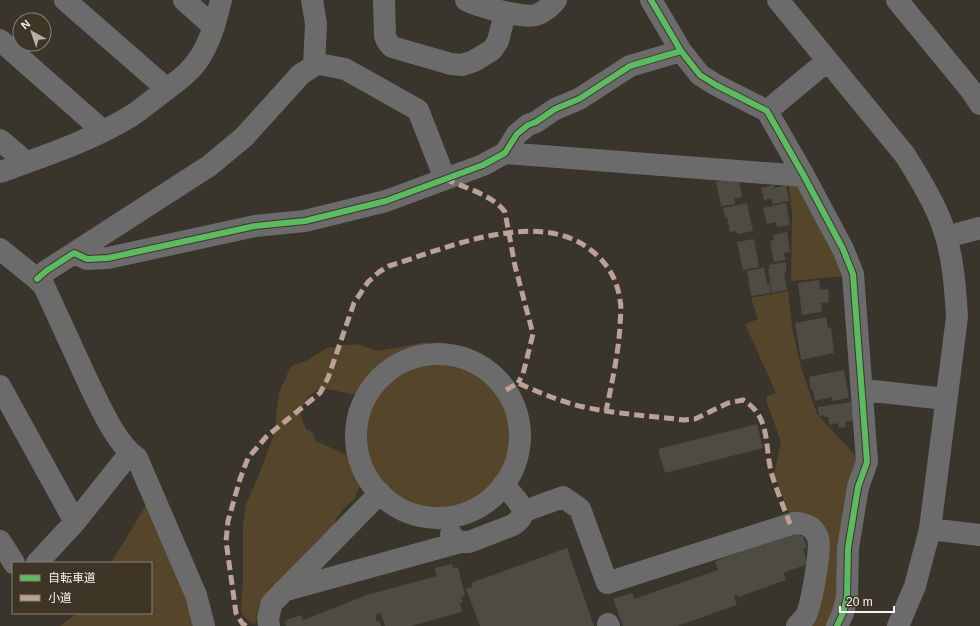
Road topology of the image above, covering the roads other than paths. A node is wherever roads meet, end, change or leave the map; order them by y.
1 (65, 0) edge
2 (184, 0) edge
3 (221, 0) edge
4 (312, 0) edge
5 (384, 0) edge
6 (466, 0) edge
7 (556, 0) edge
8 (651, 0) edge
9 (778, 0) edge
10 (897, 0) edge
11 (532, 8) edge
12 (506, 13) junction
13 (214, 27) junction
14 (0, 40) edge
15 (681, 51) junction
16 (827, 61) junction
17 (314, 63) junction
18 (166, 89) junction
19 (980, 104) edge
20 (766, 111) junction
21 (103, 131) junction
22 (0, 140) edge
23 (505, 153) junction
24 (26, 162) junction
25 (0, 172) edge
26 (804, 176) junction
27 (445, 179) junction
28 (980, 228) edge
29 (946, 237) junction
30 (0, 249) edge
31 (74, 253) junction
32 (37, 279) junction
33 (0, 386) edge
34 (863, 390) junction
35 (946, 399) junction
36 (130, 453) junction
37 (503, 485) junction
38 (380, 493) junction
39 (522, 512) junction
40 (446, 518) junction
41 (75, 522) junction
42 (930, 529) junction
43 (980, 535) edge
44 (0, 541) edge
45 (461, 542) junction
46 (13, 562) edge
47 (38, 562) edge
48 (283, 592) junction
49 (204, 626) edge
50 (269, 626) edge
51 (796, 626) edge
52 (837, 626) edge
53 (898, 626) edge

1 - 18 street
2 - 13 street
3 - 13 street
4 - 17 street
5 - 12 street
6 - 12 street
7 - 11 street
8 - 15 street
9 - 16 street
10 - 19 street
11 - 12 street
13 - 18 street
14 - 21 street
15 - 20 street
15 - 23 street
16 - 20 street
16 - 29 street
17 - 27 street
17 - 31 street
18 - 21 street
20 - 26 street
21 - 24 street
22 - 24 street
23 - 26 street
23 - 27 street
24 - 25 street
26 - 34 street
27 - 31 street
28 - 29 street
29 - 35 street
30 - 32 street
31 - 32 street
32 - 36 street
33 - 41 street
34 - 35 street
34 - 52 street
35 - 42 street
36 - 41 street
36 - 49 street
37 - 38 street
37 - 39 street
37 - 40 street
38 - 40 street
38 - 48 street
39 - 45 street
39 - 51 street
40 - 45 street
41 - 47 street
42 - 43 street
42 - 53 street
44 - 46 street
45 - 48 street
48 - 50 street

